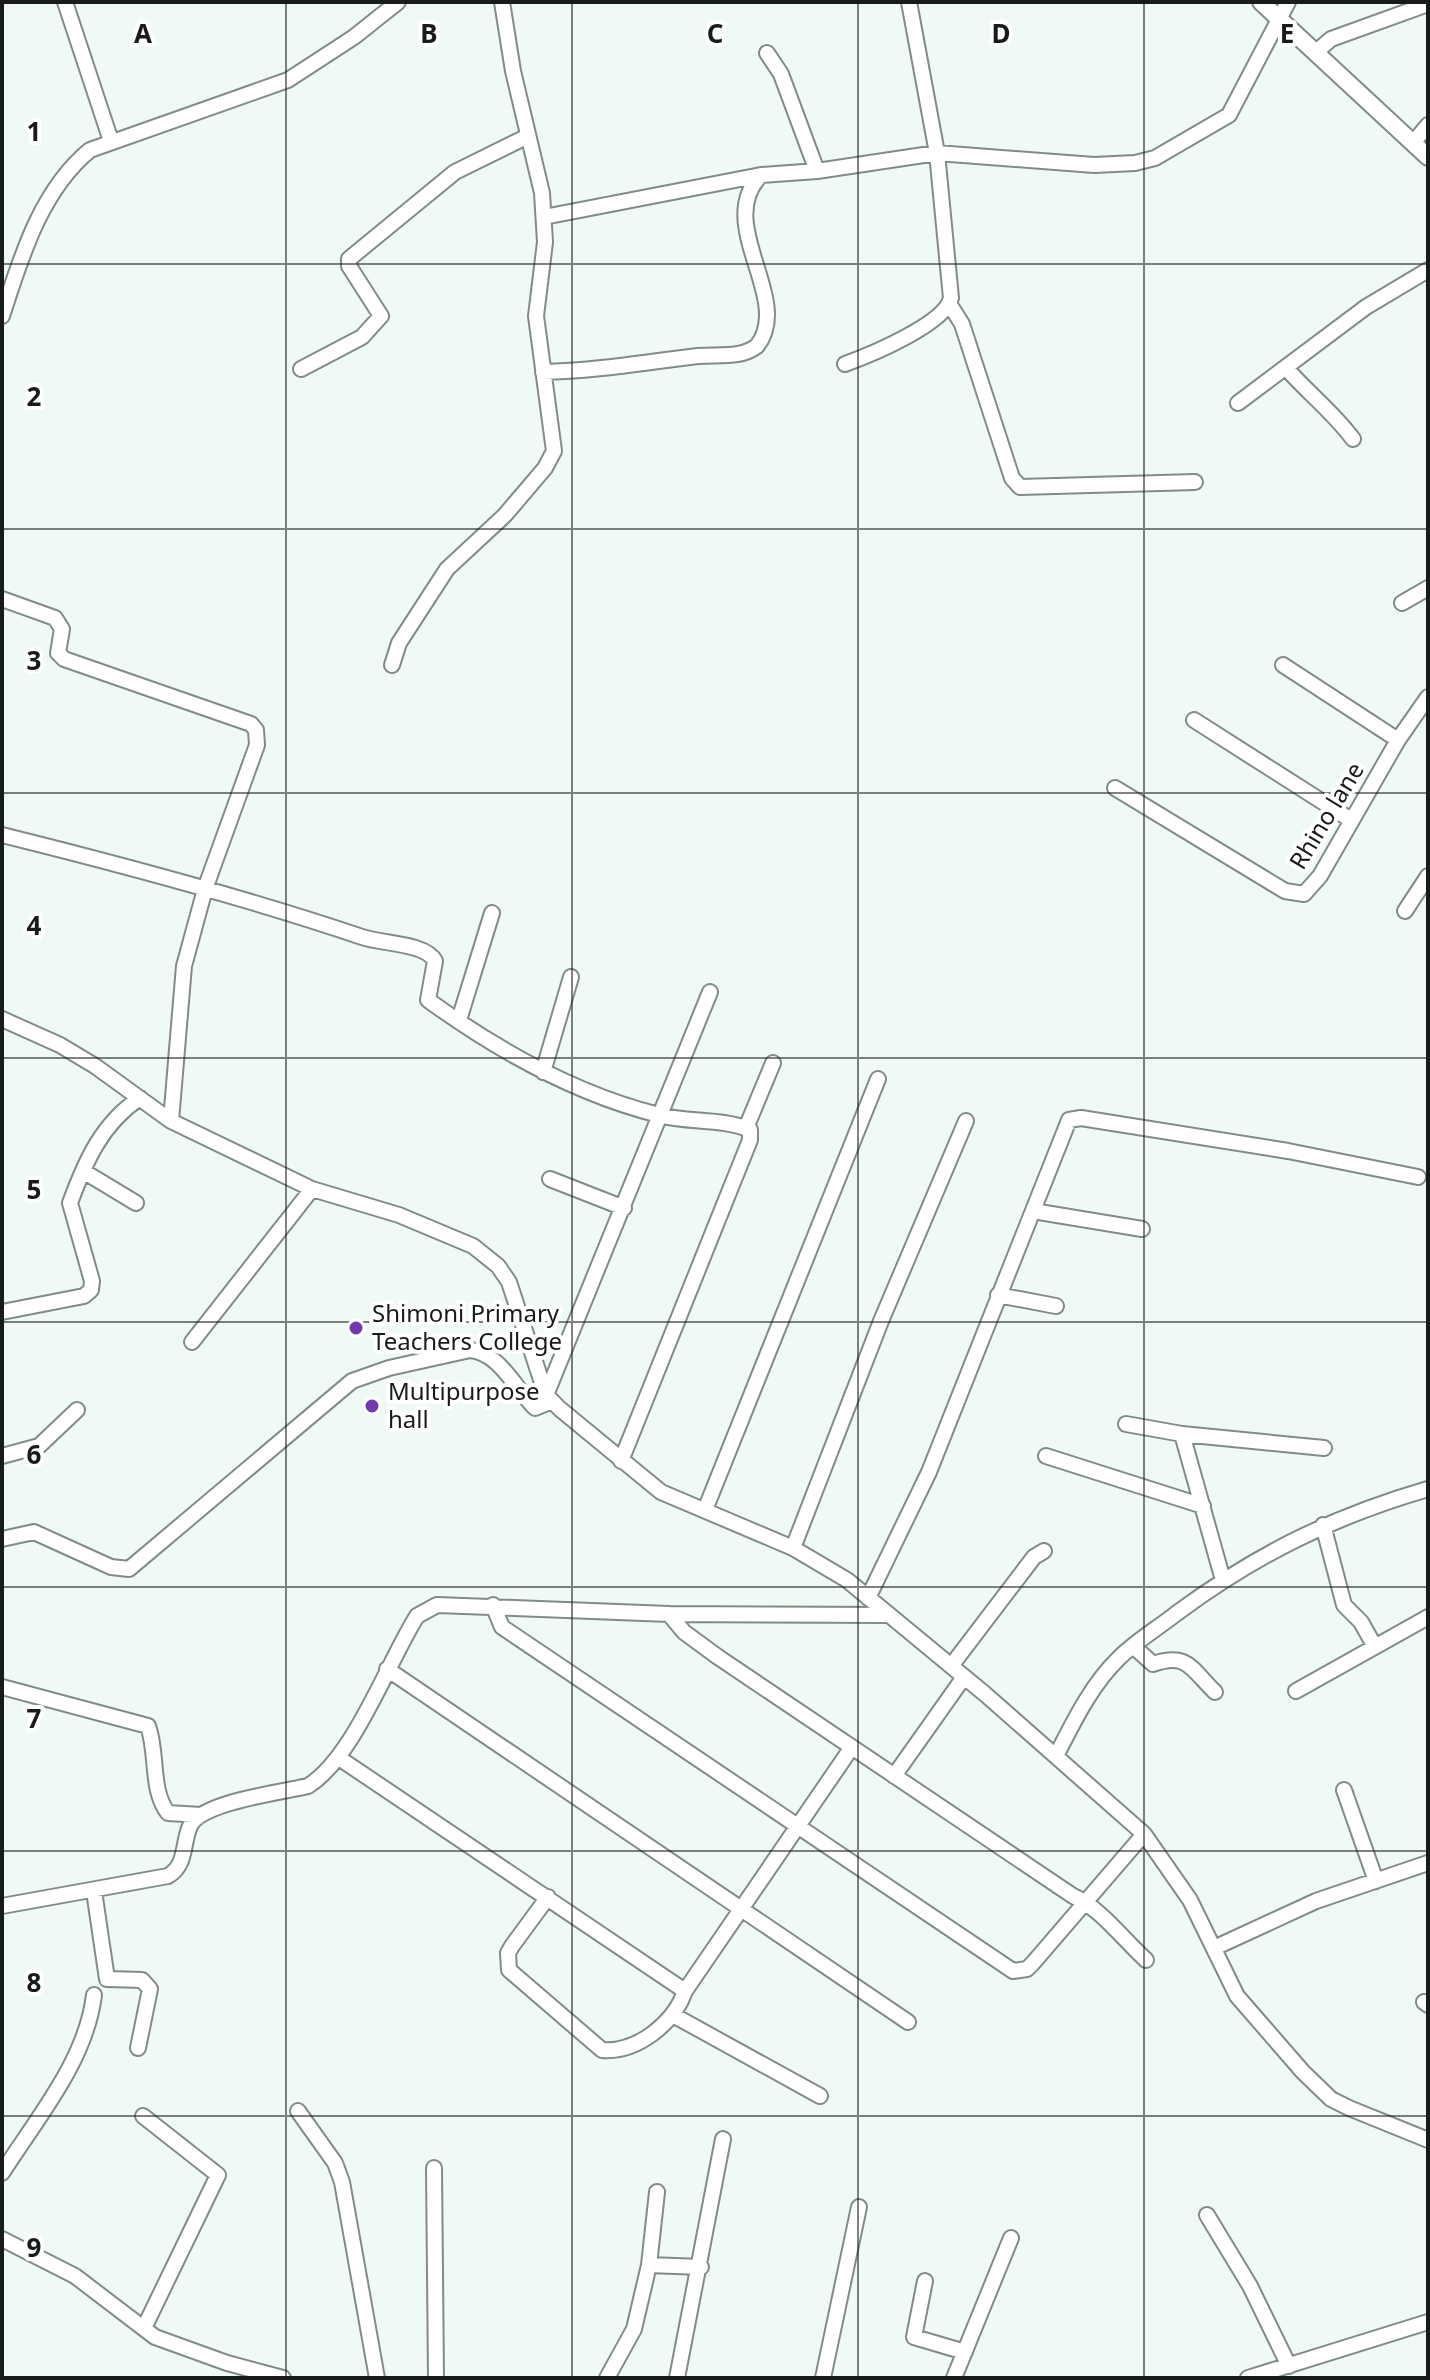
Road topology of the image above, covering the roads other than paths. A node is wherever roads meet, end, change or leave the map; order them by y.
1 (65, 2) edge
2 (398, 2) edge
3 (502, 2) edge
4 (909, 2) edge
5 (1261, 2) edge
6 (1288, 2) edge
7 (1428, 4) edge
8 (1278, 19) junction
9 (1316, 52) junction
10 (767, 53) dead end
11 (1428, 125) edge
12 (528, 136) junction
13 (111, 141) junction
14 (1413, 143) junction
15 (937, 153) junction
16 (1428, 157) edge
17 (817, 171) junction
18 (761, 175) junction
19 (544, 217) junction
20 (1428, 270) edge
21 (950, 305) junction
22 (2, 316) edge
23 (845, 364) dead end
24 (1286, 368) junction
25 (301, 369) dead end
26 (543, 372) junction
27 (1238, 403) dead end
28 (1353, 439) dead end
29 (1195, 482) dead end
30 (1428, 588) edge
31 (2, 599) edge
32 (1402, 603) dead end
33 (392, 665) dead end
34 (1283, 665) dead end
35 (1428, 697) edge
36 (1194, 720) dead end
37 (1398, 740) junction
38 (1115, 788) dead end
39 (1351, 820) junction
40 (2, 835) edge
41 (1428, 876) edge
42 (205, 889) junction
43 (1405, 911) dead end
44 (492, 913) dead end
45 (571, 977) dead end
46 (710, 992) dead end
47 (2, 1019) edge
48 (459, 1020) junction
49 (773, 1063) dead end
50 (543, 1072) junction
51 (878, 1079) dead end
52 (140, 1098) junction
53 (660, 1116) junction
54 (171, 1121) junction
55 (966, 1121) dead end
56 (746, 1128) junction
57 (83, 1171) junction
58 (1418, 1177) dead end
59 (550, 1179) dead end
60 (312, 1189) junction
61 (136, 1203) dead end
62 (624, 1208) junction
63 (1033, 1211) junction
64 (1142, 1229) dead end
65 (998, 1295) junction
66 (1056, 1306) dead end
67 (2, 1312) edge
68 (192, 1342) dead end
69 (549, 1398) junction
70 (77, 1410) dead end
71 (1126, 1424) dead end
72 (1182, 1434) junction
73 (1324, 1448) dead end
74 (2, 1456) edge
75 (1046, 1456) dead end
76 (621, 1461) junction
77 (1428, 1489) edge
78 (1203, 1506) junction
79 (705, 1510) junction
80 (1323, 1525) junction
81 (2, 1539) edge
82 (793, 1548) junction
83 (1044, 1551) dead end
84 (1223, 1580) junction
85 (868, 1598) junction
86 (493, 1605) junction
87 (669, 1614) junction
88 (888, 1615) junction
89 (1428, 1617) edge
90 (1374, 1645) junction
91 (1133, 1646) junction
92 (951, 1666) junction
93 (387, 1669) junction
94 (964, 1677) junction
95 (2, 1687) edge
96 (1296, 1691) dead end
97 (1215, 1692) dead end
98 (852, 1747) junction
99 (1056, 1756) junction
100 (339, 1758) junction
101 (894, 1776) junction
102 (1344, 1790) dead end
103 (201, 1815) junction
104 (797, 1828) junction
105 (1144, 1834) junction
106 (1428, 1863) edge
107 (1376, 1881) junction
108 (94, 1891) junction
109 (548, 1897) junction
110 (1088, 1901) junction
111 (2, 1906) edge
112 (742, 1911) junction
113 (1214, 1948) junction
114 (1146, 1960) dead end
115 (685, 1991) junction
116 (94, 1995) dead end
117 (673, 2015) junction
118 (908, 2022) dead end
119 (138, 2048) dead end
120 (820, 2096) dead end
121 (298, 2111) dead end
122 (143, 2116) dead end
123 (723, 2139) dead end
124 (1428, 2140) edge
125 (434, 2168) dead end
126 (2, 2173) edge
127 (657, 2192) dead end
128 (859, 2207) dead end
129 (1207, 2215) dead end
130 (1011, 2238) dead end
131 (2, 2239) edge
132 (649, 2265) junction
133 (701, 2267) junction
134 (925, 2281) dead end
135 (1428, 2322) edge
136 (144, 2328) junction
137 (965, 2352) junction
138 (1289, 2366) junction
139 (277, 2377) edge
140 (377, 2378) edge
141 (436, 2378) edge
142 (607, 2378) edge
143 (677, 2378) edge
144 (823, 2378) edge
145 (954, 2378) edge
146 (1248, 2378) edge

1 - 13 street
2 - 13 street
3 - 12 street
4 - 15 street
5 - 8 main road
6 - 8 street
7 - 9 street
8 - 9 main road
8 - 15 street
9 - 14 main road
10 - 17 street
11 - 14 street
12 - 19 street
12 - 25 street
13 - 22 street
14 - 16 main road
15 - 17 street
15 - 21 street
17 - 18 street
18 - 19 street
18 - 26 street
19 - 26 street
20 - 24 street
21 - 23 street
21 - 29 street
24 - 27 street
24 - 28 street
26 - 33 street
30 - 32 street
31 - 42 street
34 - 37 street
35 - 37 street, Rhino lane
36 - 39 street
37 - 39 street, Rhino lane
38 - 39 street, Rhino lane
40 - 42 street
41 - 43 street
42 - 48 street
42 - 54 street
44 - 48 street
45 - 50 street
46 - 53 street
47 - 52 street
48 - 50 street
49 - 56 street
50 - 53 street
51 - 79 street
52 - 54 street
52 - 57 street
53 - 56 street
53 - 62 street
54 - 60 street
55 - 82 street
56 - 76 street
57 - 61 street
57 - 67 street
58 - 63 street
59 - 62 street
60 - 68 street
60 - 69 street
62 - 69 street
63 - 64 street
63 - 65 street
65 - 66 street
65 - 85 street
69 - 76 street
69 - 81 street
70 - 74 street
71 - 72 street
72 - 73 street
72 - 78 street
75 - 78 street
76 - 79 street
77 - 80 street
78 - 84 street
79 - 82 street
80 - 84 street
80 - 90 street
82 - 85 street
83 - 92 street
84 - 91 street
85 - 88 street
86 - 87 street
86 - 93 street
86 - 104 street
87 - 88 street
87 - 98 street
88 - 92 street
89 - 90 street
90 - 96 street
91 - 97 street
91 - 99 street
92 - 94 street
93 - 100 street
93 - 112 street
94 - 99 street
94 - 101 street
95 - 103 street
98 - 101 street
98 - 104 street
99 - 105 street
100 - 103 street
100 - 109 street
101 - 110 street
102 - 107 street
103 - 108 street
104 - 110 street
104 - 112 street
105 - 110 street
105 - 113 street
106 - 107 street
107 - 113 street
108 - 111 street
108 - 119 street
109 - 115 street
109 - 117 street
110 - 114 street
112 - 115 street
112 - 118 street
113 - 124 street
115 - 117 street
116 - 126 street
117 - 120 street
121 - 140 street
122 - 136 street
123 - 133 street
125 - 141 street
127 - 132 street
128 - 144 street
129 - 138 street
130 - 137 street
131 - 136 street
132 - 133 street
132 - 142 street
133 - 143 street
134 - 137 street
135 - 138 street
136 - 139 street
137 - 145 street
138 - 146 street

